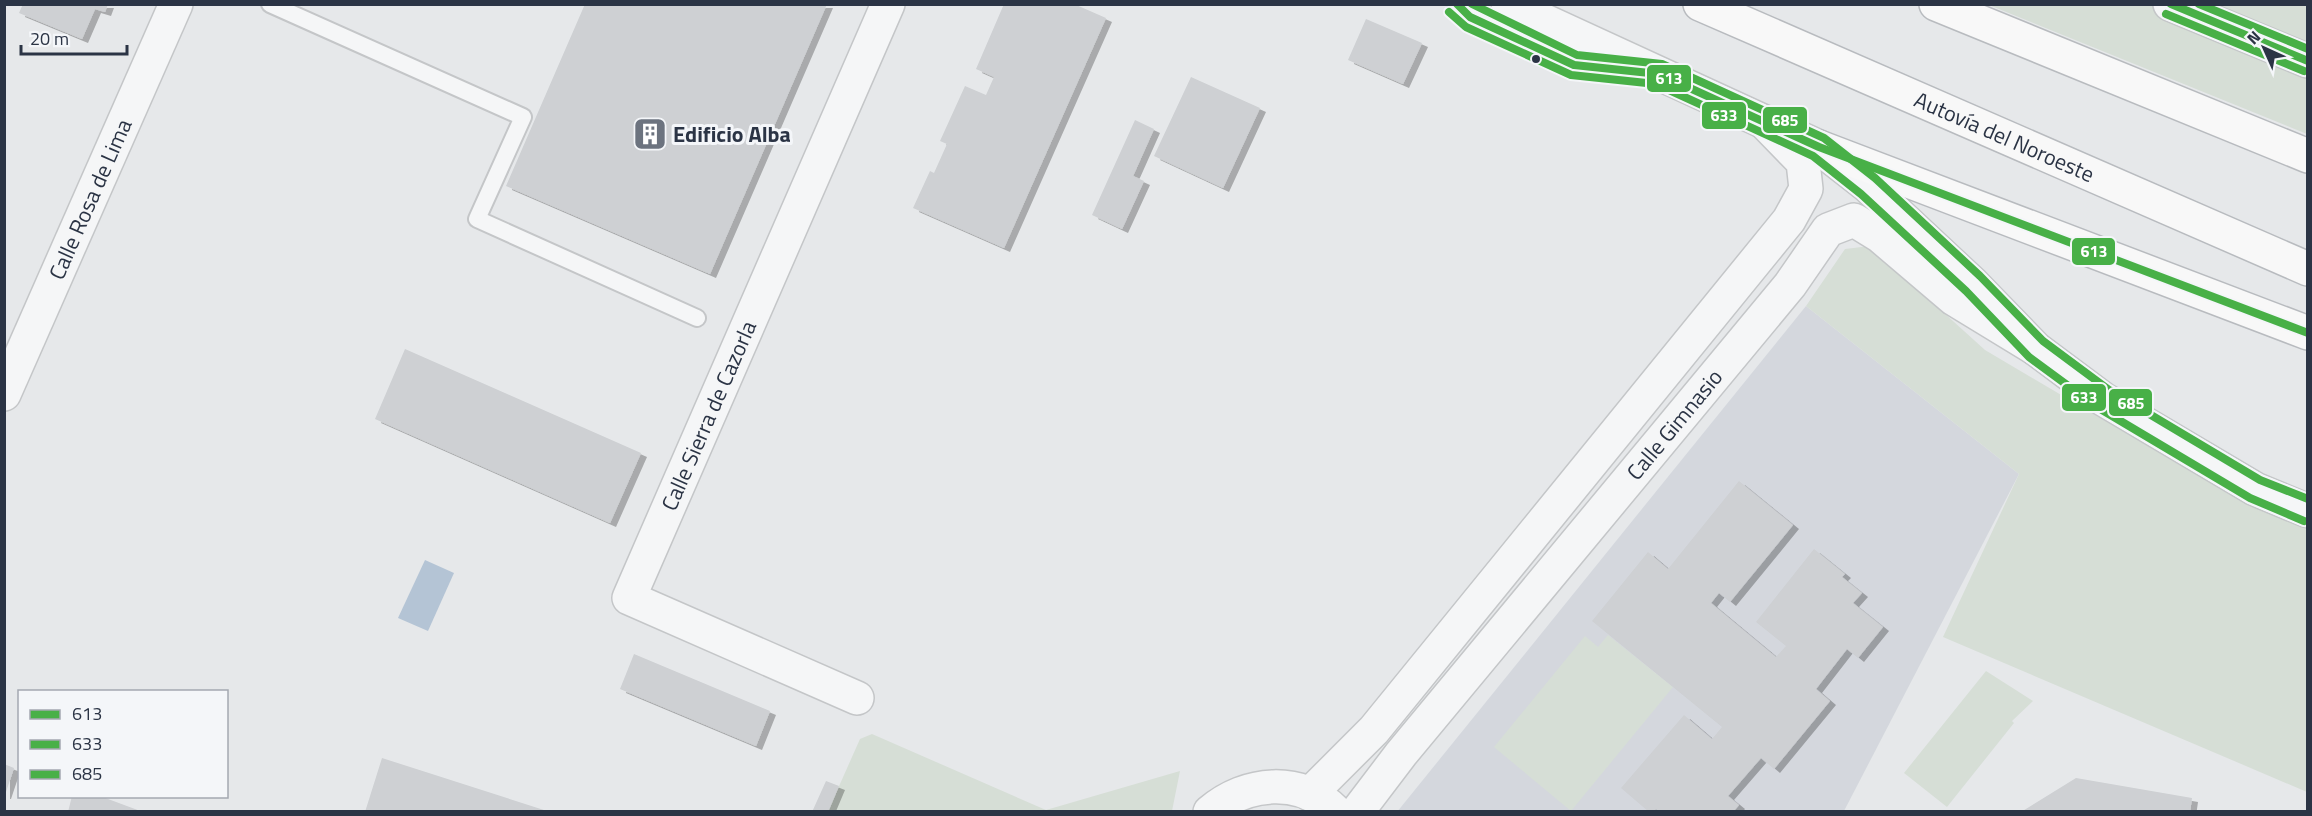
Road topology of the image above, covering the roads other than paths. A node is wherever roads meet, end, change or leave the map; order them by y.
1 (176, 4) edge
2 (270, 4) edge
3 (888, 4) edge
4 (1456, 4) edge
5 (1508, 4) edge
6 (1700, 4) edge
7 (1936, 4) edge
8 (2170, 4) edge
9 (2307, 61) edge
10 (1659, 74) junction
11 (1766, 124) junction
12 (1819, 147) junction
13 (2307, 156) edge
14 (2307, 269) edge
15 (698, 318) dead end
16 (2307, 333) edge
17 (2036, 350) junction
18 (4, 394) edge
19 (2307, 511) edge
20 (857, 698) dead end
21 (1323, 803) edge
22 (1210, 812) edge
23 (1357, 812) edge

1 - 18 street, Calle Rosa de Lima
2 - 15 lane
3 - 20 street, Calle Sierra de Cazorla
4 - 10 lane
5 - 10 street
6 - 14 highway, Autovía del Noroeste
7 - 13 highway
8 - 9 street
10 - 11 street
11 - 12 street
11 - 21 street, Calle Gimnasio
12 - 16 highway
12 - 17 street
17 - 19 street
17 - 23 street, Calle Gimnasio
21 - 22 street

